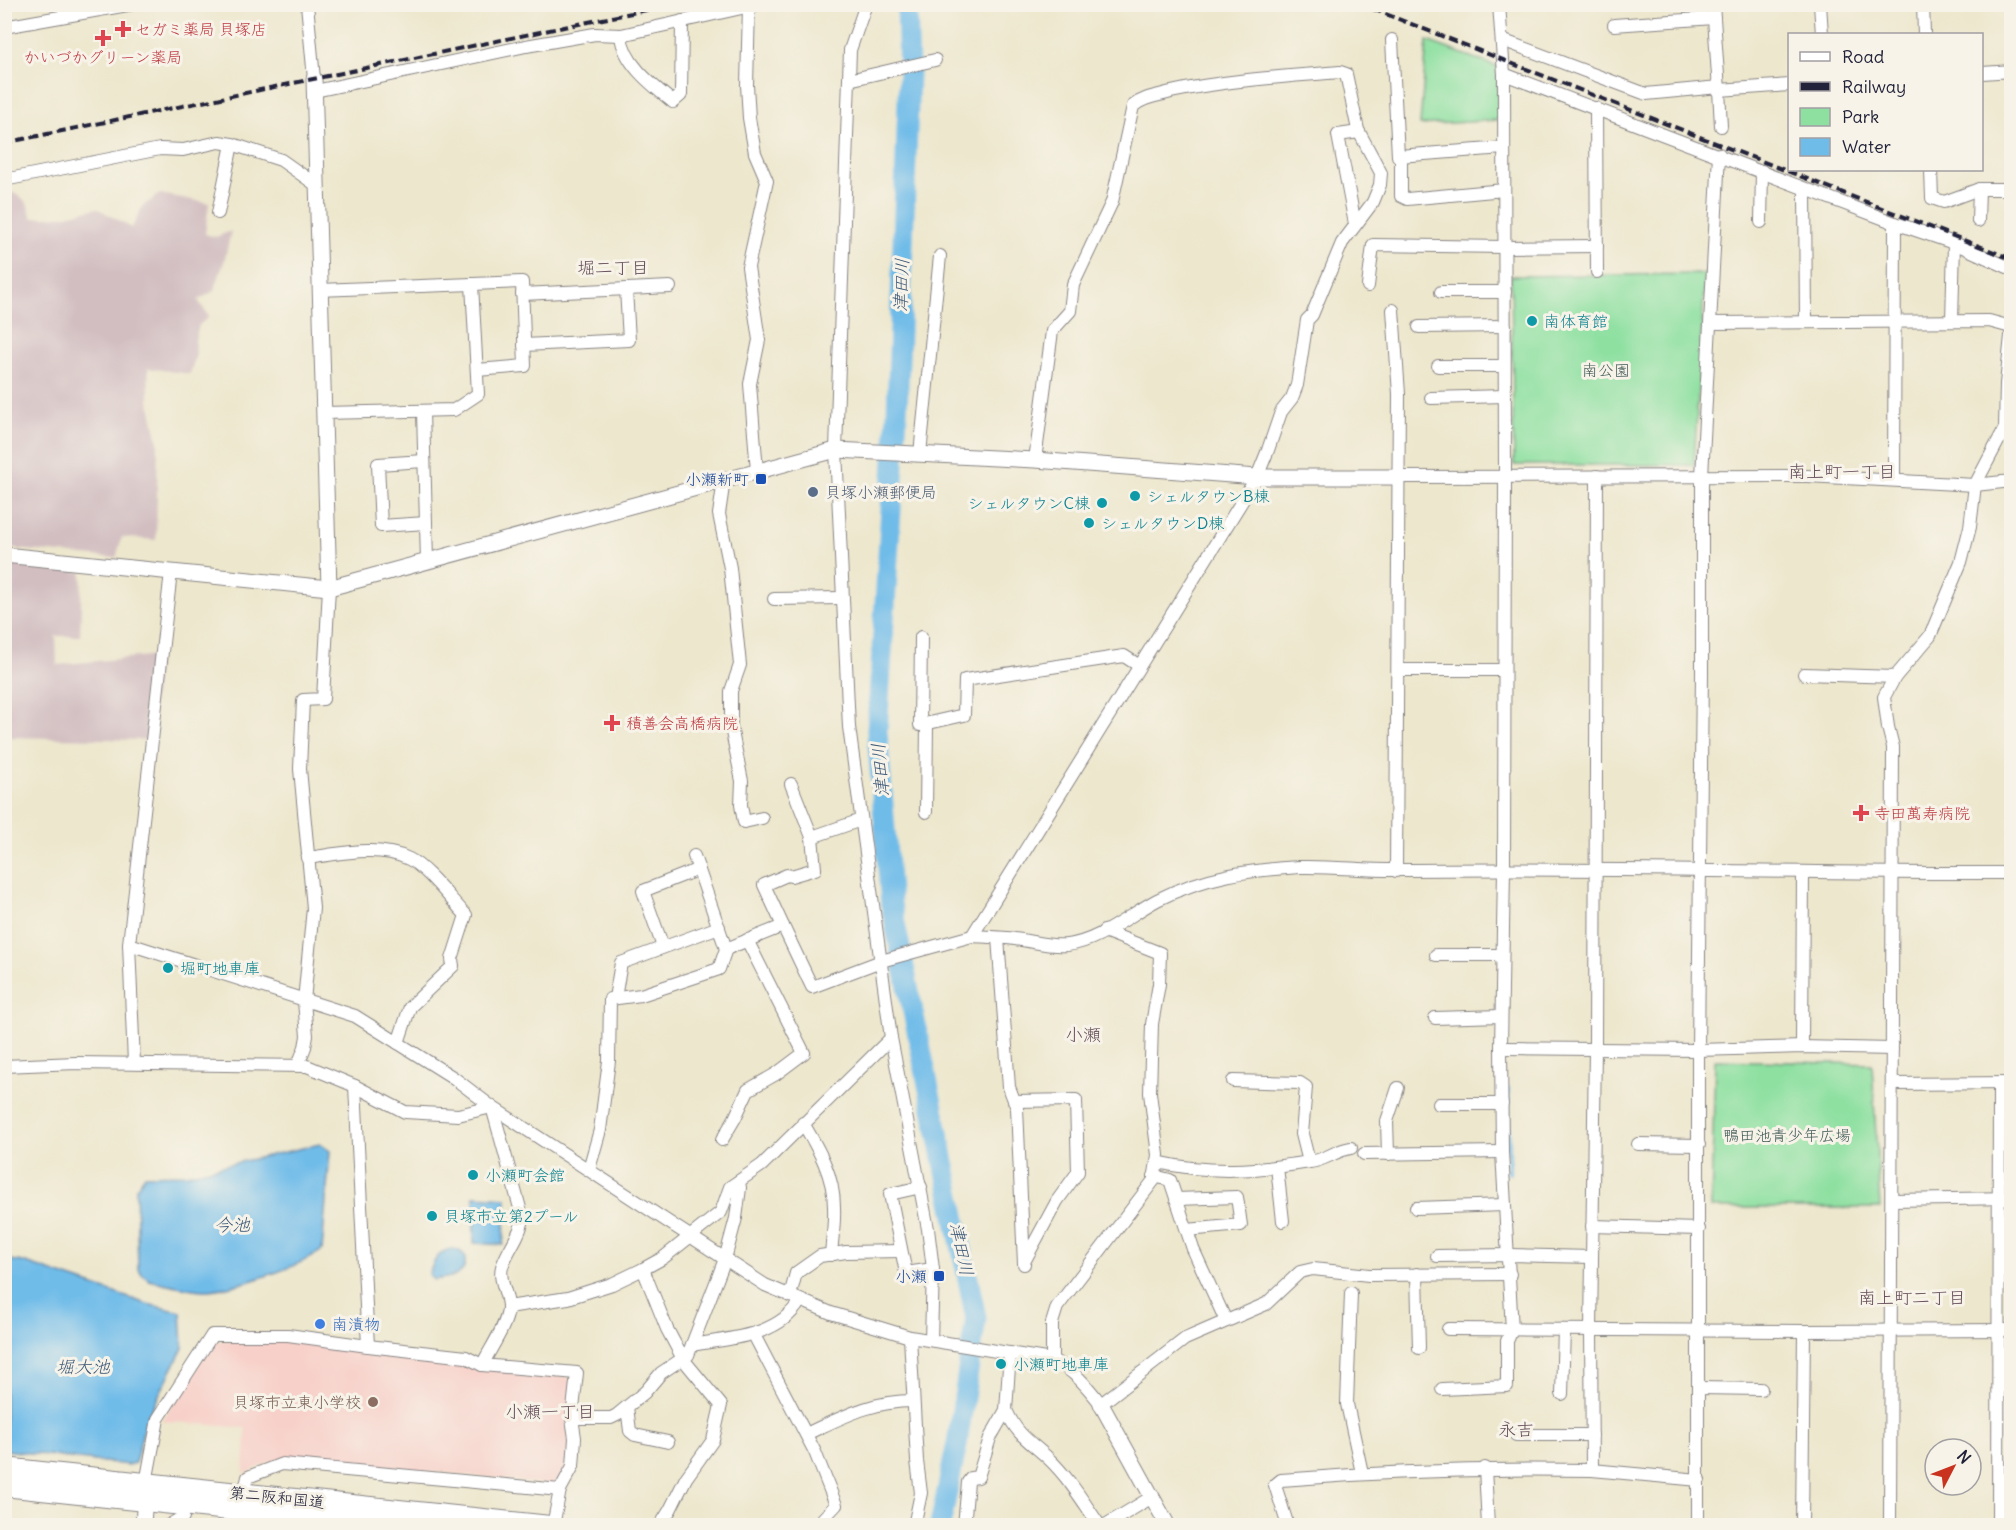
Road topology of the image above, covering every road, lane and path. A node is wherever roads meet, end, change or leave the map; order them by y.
1 (133, 4) edge
2 (306, 4) edge
3 (866, 4) edge
4 (1499, 4) edge
5 (1713, 4) edge
6 (1820, 4) edge
7 (1923, 4) edge
8 (753, 5) edge
9 (1714, 18) junction
10 (682, 21) junction
11 (1614, 25) dead end
12 (4, 27) edge
13 (1822, 33) edge
14 (1924, 33) edge
15 (621, 35) junction
16 (1392, 40) dead end
17 (1502, 40) junction
18 (935, 60) dead end
19 (2012, 71) edge
20 (1983, 73) edge
21 (1504, 74) junction
22 (849, 80) junction
23 (314, 85) junction
24 (1788, 85) edge
25 (1719, 89) junction
26 (1596, 108) junction
27 (1721, 126) dead end
28 (1359, 132) junction
29 (232, 144) junction
30 (1504, 148) junction
31 (1719, 154) junction
32 (1401, 156) junction
33 (1762, 171) junction
34 (1931, 171) edge
35 (4, 180) edge
36 (315, 184) junction
37 (1805, 189) junction
38 (1979, 189) junction
39 (2012, 189) edge
40 (1504, 190) junction
41 (218, 213) dead end
42 (1978, 221) dead end
43 (1761, 222) dead end
44 (1894, 223) junction
45 (1355, 224) junction
46 (1954, 243) junction
47 (1597, 246) junction
48 (1504, 247) junction
49 (940, 256) dead end
50 (2012, 269) edge
51 (1597, 272) dead end
52 (472, 284) junction
53 (1368, 286) dead end
54 (670, 287) dead end
55 (626, 289) junction
56 (319, 290) junction
57 (1441, 292) dead end
58 (1505, 292) junction
59 (522, 294) junction
60 (1392, 310) dead end
61 (1894, 321) junction
62 (1952, 321) junction
63 (1806, 322) junction
64 (1711, 323) junction
65 (1505, 326) junction
66 (1419, 327) dead end
67 (2011, 327) edge
68 (2011, 335) edge
69 (524, 345) junction
70 (1438, 366) dead end
71 (1504, 366) junction
72 (477, 370) junction
73 (2009, 384) edge
74 (1505, 396) junction
75 (1431, 398) dead end
76 (423, 411) junction
77 (324, 413) junction
78 (2008, 428) edge
79 (836, 450) junction
80 (920, 454) junction
81 (1035, 460) junction
82 (424, 461) junction
83 (757, 471) junction
84 (1505, 476) junction
85 (1597, 476) junction
86 (1702, 476) junction
87 (1257, 477) junction
88 (1397, 477) junction
89 (724, 480) junction
90 (1894, 480) junction
91 (2012, 481) edge
92 (1975, 485) junction
93 (426, 523) junction
94 (4, 555) edge
95 (427, 561) junction
96 (171, 572) junction
97 (329, 588) junction
98 (843, 598) junction
99 (774, 599) dead end
100 (921, 637) dead end
101 (1138, 665) junction
102 (1398, 670) junction
103 (1504, 670) junction
104 (1804, 674) dead end
105 (1895, 677) junction
106 (919, 725) junction
107 (791, 784) dead end
108 (926, 812) dead end
109 (762, 818) dead end
110 (861, 820) junction
111 (813, 837) junction
112 (694, 856) dead end
113 (307, 858) junction
114 (699, 869) junction
115 (1504, 869) junction
116 (1594, 870) junction
117 (1396, 871) junction
118 (1700, 871) junction
119 (1803, 872) junction
120 (2012, 873) edge
121 (1892, 874) junction
122 (783, 926) junction
123 (719, 927) junction
124 (1104, 931) junction
125 (972, 936) junction
126 (998, 938) junction
127 (747, 940) junction
128 (129, 944) junction
129 (663, 947) junction
130 (726, 949) junction
131 (1436, 955) dead end
132 (1502, 955) junction
133 (881, 961) junction
134 (615, 998) junction
135 (304, 1001) junction
136 (1501, 1016) junction
137 (1435, 1018) dead end
138 (891, 1038) junction
139 (398, 1043) junction
140 (1802, 1047) junction
141 (1501, 1048) junction
142 (1595, 1048) junction
143 (1892, 1049) junction
144 (1698, 1050) junction
145 (134, 1063) junction
146 (298, 1065) junction
147 (4, 1066) edge
148 (1233, 1081) dead end
149 (2005, 1083) edge
150 (1893, 1084) junction
151 (355, 1086) junction
152 (1398, 1088) dead end
153 (1014, 1101) junction
154 (1439, 1104) dead end
155 (1502, 1104) junction
156 (492, 1107) junction
157 (803, 1124) junction
158 (722, 1140) dead end
159 (1638, 1144) dead end
160 (1699, 1146) junction
161 (1351, 1148) dead end
162 (1502, 1152) junction
163 (1364, 1154) dead end
164 (1388, 1154) junction
165 (1157, 1162) junction
166 (1309, 1162) junction
167 (1277, 1167) junction
168 (589, 1169) junction
169 (1154, 1176) junction
170 (739, 1181) junction
171 (921, 1187) junction
172 (1998, 1198) junction
173 (2012, 1198) edge
174 (1176, 1199) junction
175 (1892, 1200) junction
176 (1506, 1205) junction
177 (1416, 1208) dead end
178 (1283, 1221) dead end
179 (1592, 1226) junction
180 (1699, 1229) junction
181 (1187, 1230) junction
182 (691, 1236) junction
183 (901, 1251) junction
184 (831, 1255) junction
185 (1509, 1255) junction
186 (1437, 1256) dead end
187 (1592, 1257) junction
188 (725, 1259) junction
189 (643, 1269) junction
190 (933, 1269) junction
191 (1417, 1274) junction
192 (1510, 1274) junction
193 (1351, 1293) dead end
194 (795, 1299) junction
195 (508, 1307) junction
196 (1227, 1321) junction
197 (1448, 1329) dead end
198 (1998, 1329) junction
199 (1512, 1330) junction
200 (1564, 1330) junction
201 (1591, 1330) junction
202 (1699, 1330) junction
203 (1892, 1330) junction
204 (2012, 1330) edge
205 (1804, 1331) junction
206 (754, 1335) junction
207 (910, 1337) junction
208 (931, 1340) junction
209 (692, 1345) junction
210 (368, 1347) junction
211 (1419, 1348) dead end
212 (1010, 1353) junction
213 (683, 1359) junction
214 (1052, 1360) junction
215 (482, 1365) junction
216 (1699, 1388) junction
217 (1442, 1389) dead end
218 (1761, 1389) dead end
219 (1562, 1394) dead end
220 (914, 1401) junction
221 (1101, 1404) junction
222 (627, 1407) junction
223 (1006, 1410) junction
224 (572, 1418) junction
225 (806, 1434) junction
226 (1516, 1435) dead end
227 (1592, 1435) junction
228 (668, 1442) dead end
229 (4, 1468) edge
230 (1485, 1468) junction
231 (1592, 1470) junction
232 (1362, 1473) junction
233 (1700, 1480) junction
234 (4, 1486) edge
235 (560, 1490) junction
236 (145, 1492) junction
237 (1152, 1497) junction
238 (242, 1502) junction
239 (183, 1517) dead end
240 (143, 1526) edge
241 (168, 1526) edge
242 (379, 1526) edge
243 (551, 1526) edge
244 (660, 1526) edge
245 (816, 1526) edge
246 (914, 1526) edge
247 (964, 1526) edge
248 (1102, 1526) edge
249 (1168, 1526) edge
250 (1288, 1526) edge
251 (1488, 1526) edge
252 (1698, 1526) edge
253 (1802, 1526) edge
254 (1890, 1526) edge
255 (1998, 1526) edge

1 - 12 street
2 - 23 street
3 - 22 street
4 - 17 street
5 - 9 street
6 - 13 street
7 - 14 street
8 - 10 street
8 - 83 street
9 - 11 street
9 - 25 street
10 - 15 street
10 - 15 street
15 - 23 street
16 - 32 street
17 - 21 street
17 - 25 street
18 - 22 street
19 - 20 street
21 - 26 street
21 - 30 street
22 - 79 street
23 - 36 street
24 - 25 street
25 - 27 street
26 - 31 street
26 - 47 street
28 - 45 street
28 - 45 street
28 - 81 street
29 - 35 street
29 - 36 street
29 - 41 street
30 - 32 street
30 - 40 street
31 - 33 street
31 - 64 street
32 - 40 street
33 - 37 street
33 - 43 street
34 - 38 street
36 - 56 street
37 - 44 street
37 - 63 street
38 - 39 street
38 - 42 street
40 - 48 street
44 - 46 street
44 - 61 street
45 - 87 street
46 - 50 street
46 - 62 street
47 - 48 street
47 - 51 street
48 - 53 street
48 - 58 street
49 - 80 street
52 - 56 street
52 - 59 street
52 - 72 street
54 - 55 street
55 - 59 street
55 - 69 street
56 - 77 street
57 - 58 street
58 - 65 street
59 - 69 street
60 - 88 street
61 - 62 street
61 - 63 street
61 - 90 street
62 - 67 street
63 - 64 street
64 - 86 street
65 - 66 street
65 - 71 street
67 - 68 street
68 - 73 street
69 - 72 street
70 - 71 street
71 - 74 street
72 - 76 street
73 - 78 street
74 - 75 street
74 - 84 street
76 - 77 street
76 - 82 street
77 - 97 street
78 - 92 street
79 - 80 street
79 - 83 street
79 - 98 street
80 - 81 street
81 - 87 street
82 - 93 street
82 - 93 street
83 - 89 street
84 - 85 street
84 - 88 street
84 - 103 street
85 - 86 street
85 - 116 street
86 - 90 street
86 - 118 street
87 - 88 street
87 - 101 street
88 - 102 street
89 - 95 street
89 - 109 street
90 - 92 street
91 - 92 street
92 - 105 street
93 - 95 street
94 - 96 street
95 - 97 street
96 - 97 street
96 - 128 street
97 - 113 street
98 - 99 street
98 - 110 street
100 - 106 street
101 - 106 street
101 - 125 street
102 - 103 street
102 - 117 street
103 - 115 street
104 - 105 street
105 - 121 street
106 - 108 street
107 - 111 street
110 - 111 street
110 - 133 street
111 - 122 street
112 - 114 street
113 - 135 street
113 - 139 street
114 - 123 street
114 - 129 street
115 - 116 street
115 - 117 street
115 - 132 street
116 - 118 street
116 - 142 street
117 - 124 street
118 - 119 street
118 - 144 street
119 - 121 street
119 - 140 street
120 - 121 street
121 - 143 street
122 - 127 street
122 - 133 street
123 - 129 street
123 - 130 street
124 - 126 street
124 - 165 street
125 - 126 street
125 - 133 street
126 - 153 street
127 - 130 street
127 - 158 street
128 - 135 street
128 - 145 street
129 - 134 street
130 - 134 street
131 - 132 street
132 - 136 street
133 - 138 street
134 - 168 street
135 - 139 street
135 - 146 street
136 - 137 street
136 - 141 street
138 - 157 street
138 - 171 street
139 - 156 street
140 - 143 street
140 - 144 street
141 - 142 street
141 - 155 street
142 - 144 street
142 - 179 street
143 - 150 street
144 - 160 street
145 - 146 street
145 - 147 street
146 - 151 street
148 - 166 street
149 - 150 street
149 - 172 street
150 - 175 street
151 - 156 street
151 - 210 street
152 - 164 street
153 - 153 street
154 - 155 street
155 - 162 street
156 - 168 street
156 - 195 street
157 - 170 street
157 - 184 street
159 - 160 street
160 - 180 street
161 - 166 street
162 - 164 street
162 - 176 street
163 - 164 street
165 - 167 street
165 - 169 street
166 - 167 street
167 - 178 street
168 - 182 street
169 - 174 street
169 - 214 street
170 - 182 street
170 - 188 street
171 - 183 street
171 - 190 street
172 - 173 street
172 - 175 street
172 - 198 street
174 - 181 street
174 - 181 street
175 - 203 street
176 - 177 street
176 - 185 street
179 - 180 street
179 - 187 street
180 - 202 street
181 - 196 street
182 - 188 street
182 - 189 street
183 - 184 street
183 - 190 street
184 - 194 street
185 - 186 street
185 - 187 street
185 - 192 street
187 - 201 street
188 - 194 street
188 - 209 street
189 - 195 street
189 - 213 street
190 - 208 street
191 - 192 street
191 - 196 street
191 - 211 street
192 - 199 street
193 - 232 street
194 - 206 street
194 - 207 street
195 - 215 street
196 - 221 street
197 - 199 street
198 - 203 street
198 - 204 street
198 - 255 street
199 - 200 street
199 - 217 street
200 - 201 street
200 - 219 street
201 - 202 street
201 - 227 street
202 - 205 street
202 - 216 street
203 - 205 street
203 - 254 street
205 - 253 street
206 - 209 street
206 - 225 street
207 - 208 street
207 - 220 street
208 - 212 street
209 - 213 street
210 - 215 street
210 - 236 street
212 - 214 street
212 - 223 street
213 - 222 street
213 - 244 street
214 - 221 street
215 - 224 street
216 - 218 street
216 - 233 street
220 - 225 street
220 - 246 street
221 - 237 street
222 - 224 street
222 - 228 street
223 - 247 street
223 - 248 street
224 - 235 street
225 - 245 street
226 - 227 street
227 - 231 street
229 - 236 highway, 第二阪和国道
230 - 231 street
230 - 232 street
230 - 251 street
231 - 233 street
232 - 250 street
233 - 252 street
234 - 236 highway, 第二阪和国道
235 - 238 street
235 - 243 street
236 - 238 highway, 第二阪和国道
236 - 240 street
237 - 248 street
237 - 249 street
238 - 242 highway, 第二阪和国道
238 - 243 highway, 第二阪和国道
239 - 241 street

